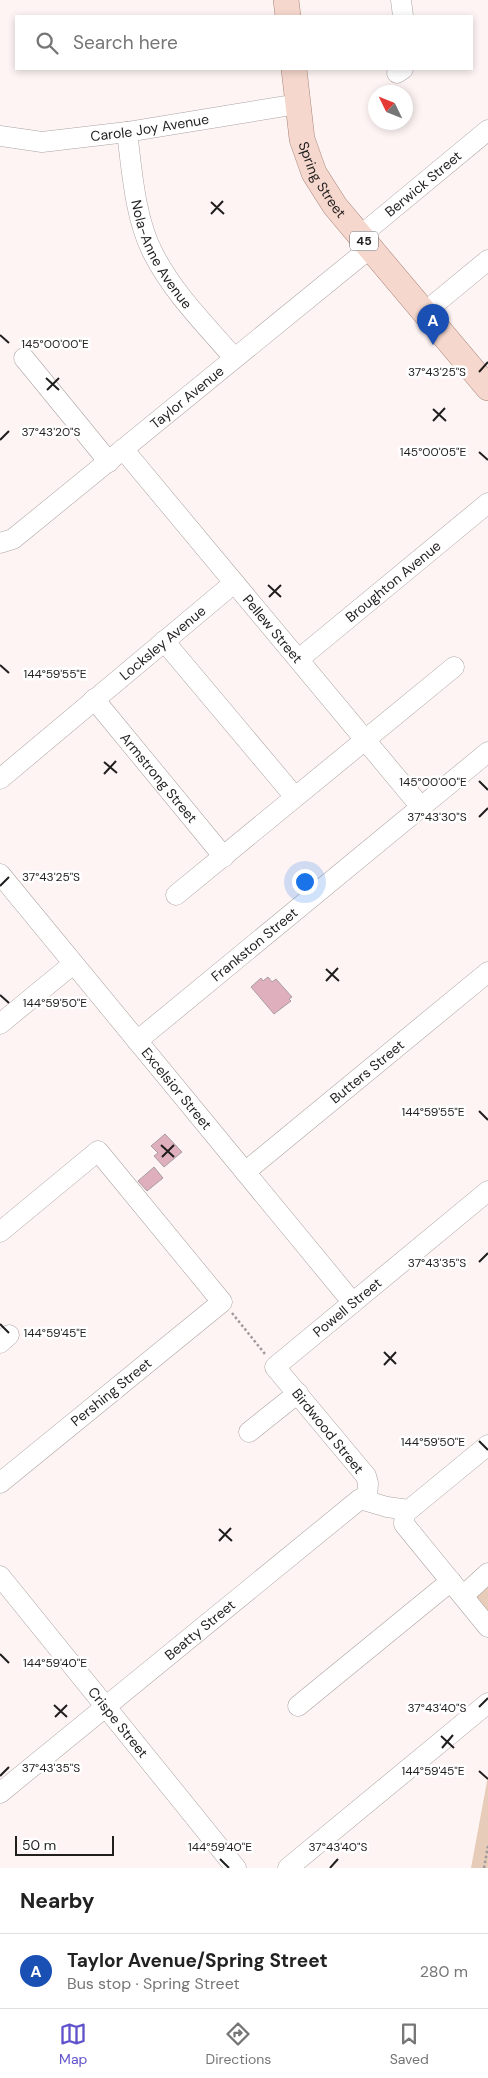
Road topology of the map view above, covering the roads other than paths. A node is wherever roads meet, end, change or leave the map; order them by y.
1 (286, 0) edge
2 (401, 0) edge
3 (288, 15) edge
4 (403, 15) edge
5 (294, 70) edge
6 (298, 104) junction
7 (488, 130) edge
8 (127, 132) junction
9 (0, 136) edge
10 (365, 242) junction
11 (488, 260) edge
12 (425, 312) junction
13 (24, 358) dead end
14 (234, 358) junction
15 (488, 388) edge
16 (116, 456) junction
17 (488, 503) edge
18 (0, 543) edge
19 (234, 583) junction
20 (164, 641) junction
21 (299, 659) junction
22 (454, 667) dead end
23 (94, 699) junction
24 (366, 738) junction
25 (488, 752) edge
26 (0, 779) edge
27 (295, 797) junction
28 (422, 807) junction
29 (224, 857) junction
30 (0, 874) edge
31 (176, 895) dead end
32 (73, 964) junction
33 (488, 972) edge
34 (1, 1021) edge
35 (137, 1041) junction
36 (245, 1172) junction
37 (488, 1191) edge
38 (0, 1232) edge
39 (353, 1303) junction
40 (275, 1367) joint
41 (298, 1392) junction
42 (249, 1432) dead end
43 (488, 1446) edge
44 (0, 1483) edge
45 (367, 1500) junction
46 (407, 1510) junction
47 (488, 1573) edge
48 (0, 1576) edge
49 (457, 1589) junction
50 (488, 1627) edge
51 (488, 1703) edge
52 (105, 1706) junction
53 (298, 1706) dead end
54 (0, 1793) edge
55 (236, 1868) edge
56 (288, 1868) edge

1 - 3 main road
2 - 4 street
5 - 6 main road, Spring Street / 45
6 - 8 street, Carole Joy Avenue
6 - 10 main road, Spring Street / 45
7 - 10 street, Berwick Street
8 - 9 street, Carole Joy Avenue
8 - 14 street, Nola-Anne Avenue
10 - 12 main road, Spring Street / 45
10 - 14 street, Taylor Avenue
11 - 12 street
12 - 15 main road, Spring Street / 45
13 - 16 street, Pellew Street
14 - 16 street, Taylor Avenue
16 - 18 street, Taylor Avenue
16 - 19 street, Pellew Street
17 - 21 street, Broughton Avenue
19 - 20 street, Locksley Avenue
19 - 21 street, Pellew Street
20 - 23 street, Locksley Avenue
20 - 27 street
21 - 24 street, Pellew Street
22 - 24 street
23 - 26 street, Locksley Avenue
23 - 29 street, Armstrong Street
24 - 27 street
24 - 28 street, Pellew Street
25 - 28 street, Frankston Street
27 - 29 street
28 - 35 street, Frankston Street
29 - 31 street
30 - 32 street, Excelsior Street
32 - 34 street
32 - 35 street, Excelsior Street
33 - 36 street, Butters Street
35 - 36 street, Excelsior Street
36 - 39 street, Excelsior Street
37 - 39 street, Powell Street
38 - 44 street, Pershing Street
39 - 40 street, Powell Street
40 - 41 street, Birdwood Street
41 - 42 street
41 - 45 street, Birdwood Street
43 - 46 street
45 - 46 street
45 - 52 street, Beatty Street
46 - 49 street
47 - 49 street
48 - 52 street, Crispe Street
49 - 50 street
49 - 53 street
51 - 56 street
52 - 54 street, Beatty Street
52 - 55 street, Crispe Street

